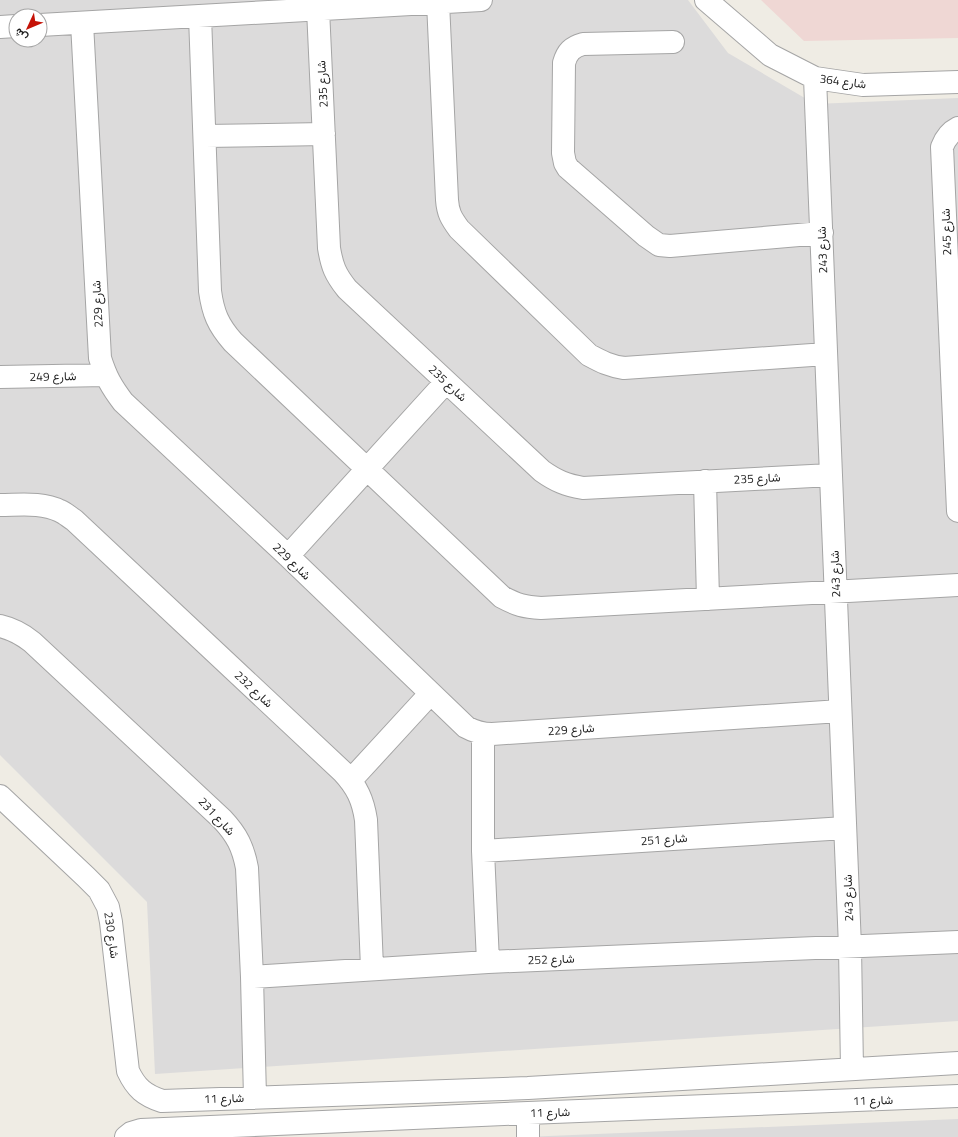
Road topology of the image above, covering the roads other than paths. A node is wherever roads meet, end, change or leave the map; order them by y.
1 (481, 0) edge
2 (706, 0) edge
3 (441, 2) edge
4 (330, 6) edge
5 (200, 16) junction
6 (82, 23) junction
7 (48, 25) edge
8 (673, 42) dead end
9 (815, 78) junction
10 (958, 82) edge
11 (958, 128) edge
12 (324, 134) junction
13 (205, 136) junction
14 (822, 233) junction
15 (826, 354) junction
16 (105, 375) junction
17 (0, 377) edge
18 (446, 382) junction
19 (367, 470) junction
20 (832, 474) junction
21 (705, 481) junction
22 (0, 505) edge
23 (958, 511) edge
24 (288, 556) junction
25 (958, 585) edge
26 (836, 592) junction
27 (708, 598) junction
28 (0, 626) edge
29 (430, 694) junction
30 (840, 711) junction
31 (483, 734) junction
32 (351, 780) junction
33 (0, 796) edge
34 (845, 828) junction
35 (483, 851) junction
36 (958, 942) edge
37 (850, 947) junction
38 (488, 962) junction
39 (372, 968) junction
40 (252, 977) junction
41 (958, 1064) edge
42 (852, 1069) junction
43 (958, 1096) edge
44 (255, 1097) junction
45 (162, 1101) joint
46 (528, 1113) junction
47 (134, 1134) edge
48 (528, 1137) edge

1 - 3 street
2 - 9 street, شارع 364
3 - 4 street
3 - 15 street
4 - 5 street
4 - 12 street, شارع 235
5 - 6 street
5 - 13 street
6 - 7 street
6 - 16 street, شارع 229
8 - 14 street
9 - 10 street, شارع 364
9 - 14 street, شارع 243
11 - 23 street, شارع 245
12 - 13 street
12 - 18 street, شارع 235
13 - 19 street
14 - 15 street, شارع 243
15 - 20 street, شارع 243
16 - 17 street, شارع 249
16 - 24 street, شارع 229
18 - 19 street
18 - 21 street, شارع 235
19 - 24 street
19 - 27 street
20 - 21 street, شارع 235
20 - 26 street, شارع 243
21 - 27 street
22 - 32 street, شارع 232
24 - 29 street, شارع 229
25 - 26 street
26 - 27 street
26 - 30 street, شارع 243
28 - 40 street, شارع 231
29 - 31 street, شارع 229
29 - 32 street
30 - 31 street, شارع 229
30 - 34 street, شارع 243
31 - 35 street
32 - 39 street, شارع 232
33 - 45 street, شارع 230
34 - 35 street, شارع 251
34 - 37 street, شارع 243
35 - 38 street
36 - 37 street, شارع 252
37 - 38 street, شارع 252
37 - 42 street, شارع 243
38 - 39 street, شارع 252
39 - 40 street, شارع 252
40 - 44 street, شارع 231
41 - 42 street, شارع 11
42 - 44 street, شارع 11
43 - 46 street, شارع 11
44 - 45 street, شارع 11
46 - 47 street, شارع 11
46 - 48 street

